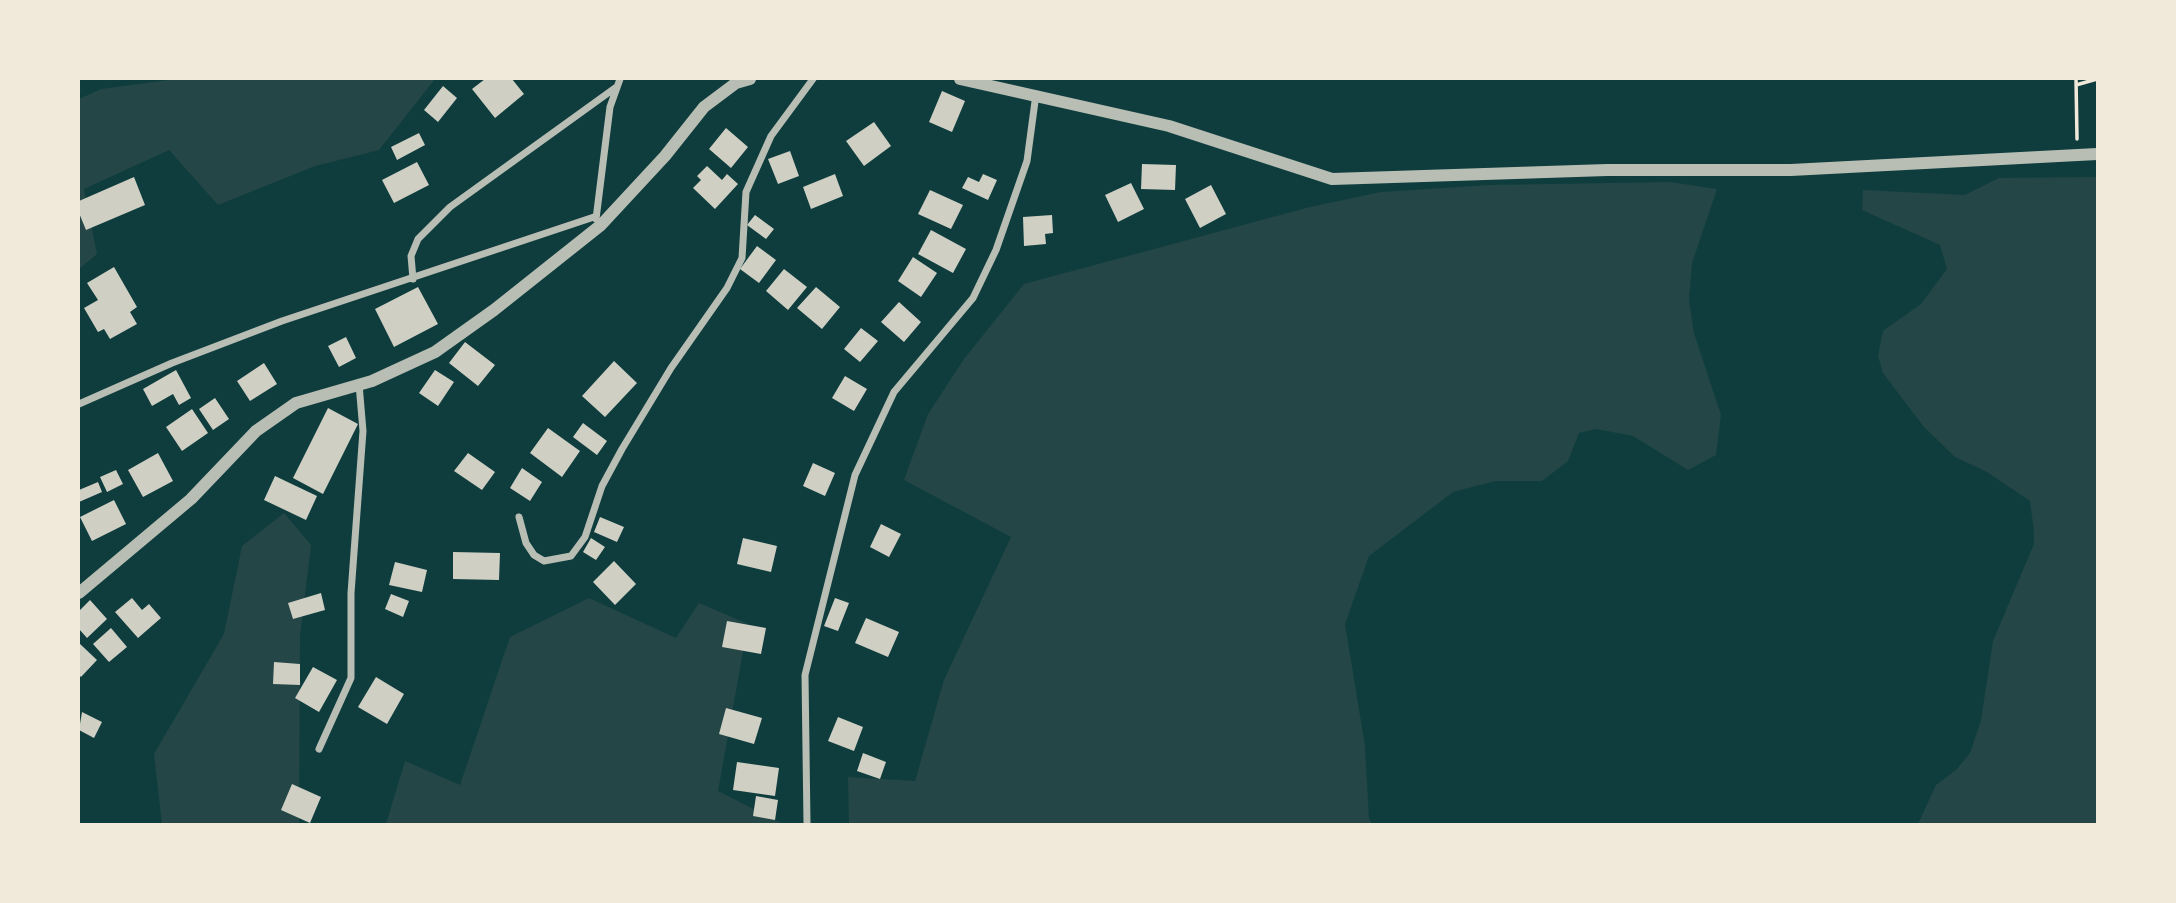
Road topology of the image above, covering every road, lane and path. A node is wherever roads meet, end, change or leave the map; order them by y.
1 (620, 79) edge
2 (750, 79) edge
3 (813, 79) edge
4 (960, 79) edge
5 (2076, 79) edge
6 (2097, 79) edge
7 (2076, 85) junction
8 (615, 88) junction
9 (1036, 94) junction
10 (2075, 128) dead end
11 (2097, 154) edge
12 (598, 221) junction
13 (413, 279) junction
14 (359, 384) junction
15 (79, 404) edge
16 (519, 517) dead end
17 (79, 593) edge
18 (318, 749) dead end
19 (807, 824) edge

1 - 8 street
2 - 12 street
3 - 16 street
4 - 9 street
5 - 7 path
6 - 7 path
7 - 10 path
8 - 12 street
8 - 13 street
9 - 11 street
9 - 19 street
12 - 13 street
12 - 14 street
13 - 15 street
14 - 17 street
14 - 18 street

